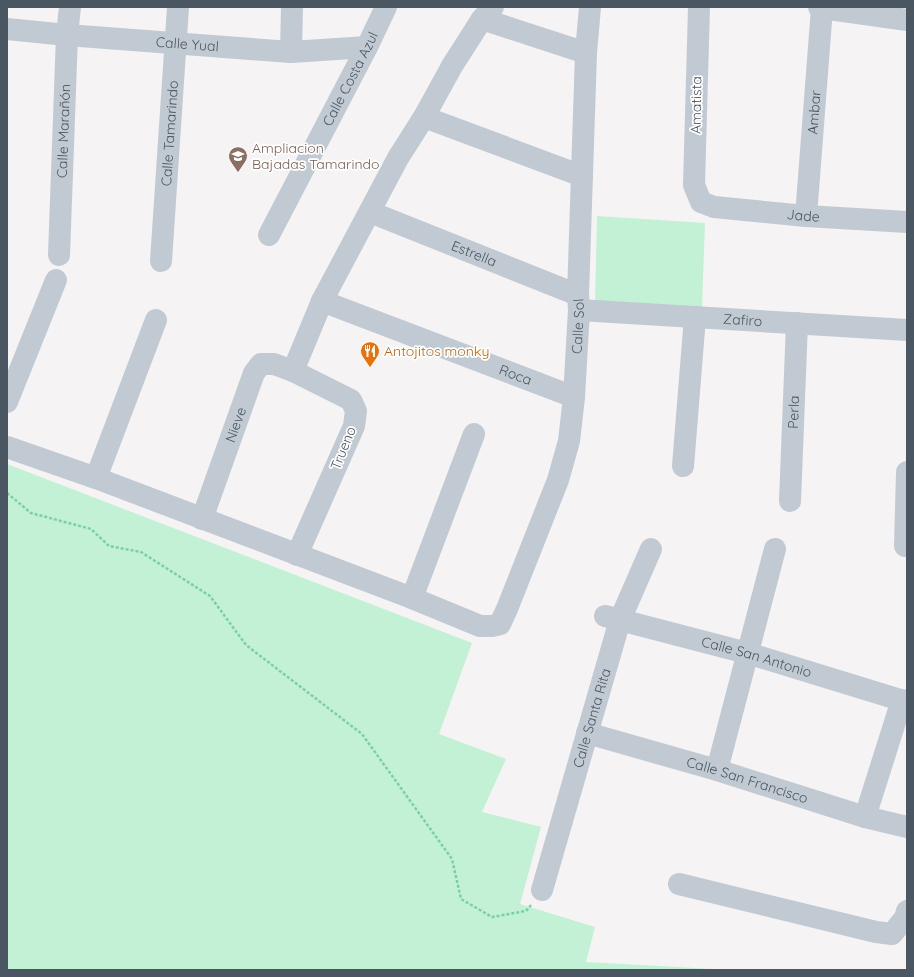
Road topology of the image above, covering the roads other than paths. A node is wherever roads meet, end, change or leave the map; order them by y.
1 (70, 7) edge
2 (178, 7) edge
3 (292, 7) edge
4 (386, 7) edge
5 (590, 7) edge
6 (699, 7) edge
7 (820, 8) edge
8 (487, 13) edge
9 (907, 20) edge
10 (7, 29) edge
11 (67, 35) junction
12 (176, 43) junction
13 (367, 47) junction
14 (291, 52) junction
15 (586, 53) junction
16 (424, 117) junction
17 (582, 176) junction
18 (701, 202) joint
19 (370, 212) junction
20 (806, 216) junction
21 (907, 222) edge
22 (269, 235) dead end
23 (59, 255) dead end
24 (161, 260) dead end
25 (56, 280) dead end
26 (322, 301) junction
27 (578, 302) junction
28 (695, 317) junction
29 (156, 320) dead end
30 (797, 323) junction
31 (907, 330) edge
32 (293, 371) junction
33 (574, 398) junction
34 (7, 402) edge
35 (474, 434) dead end
36 (7, 447) edge
37 (683, 466) dead end
38 (907, 472) edge
39 (96, 478) junction
40 (790, 501) dead end
41 (202, 519) junction
42 (905, 546) dead end
43 (651, 549) dead end
44 (775, 549) dead end
45 (297, 555) junction
46 (412, 598) junction
47 (612, 618) junction
48 (747, 653) junction
49 (904, 701) edge
50 (587, 733) junction
51 (717, 770) junction
52 (866, 817) junction
53 (907, 827) edge
54 (679, 884) dead end
55 (542, 890) road end
56 (907, 911) edge

1 - 11 street, Calle Marañón
2 - 12 street, Calle Tamarindo
3 - 14 street
4 - 13 street, Calle Costa Azul
5 - 15 street, Calle Sol
6 - 18 street, Amatista
7 - 9 street
7 - 20 street, Ambar
8 - 15 street
8 - 16 street
10 - 11 street, Calle Yual
11 - 12 street, Calle Yual
11 - 23 street, Calle Marañón
12 - 14 street, Calle Yual
12 - 24 street, Calle Tamarindo
13 - 14 street, Calle Yual
13 - 22 street, Calle Costa Azul
15 - 17 street, Calle Sol
16 - 17 street
16 - 19 street
17 - 27 street, Calle Sol
18 - 20 street, Jade
19 - 26 street
19 - 27 street, Estrella
20 - 21 street, Jade
25 - 34 street
26 - 32 street
26 - 33 street, Roca
27 - 28 street, Zafiro
27 - 33 street, Calle Sol
28 - 30 street, Zafiro
28 - 37 street
29 - 39 street
30 - 31 street, Zafiro
30 - 40 street, Perla
32 - 41 street, Nieve
32 - 45 street, Trueno
33 - 46 street, Calle Sol
35 - 46 street
36 - 39 street
38 - 42 street
39 - 41 street
41 - 45 street
43 - 47 street, Calle Santa Rita
44 - 48 street
45 - 46 street
47 - 48 street, Calle San Antonio
47 - 50 street, Calle Santa Rita
48 - 49 street, Calle San Antonio
48 - 51 street
49 - 52 street
50 - 51 street, Calle San Francisco
50 - 55 street, Calle Santa Rita
51 - 52 street, Calle San Francisco
52 - 53 street, Calle San Francisco
54 - 56 street

